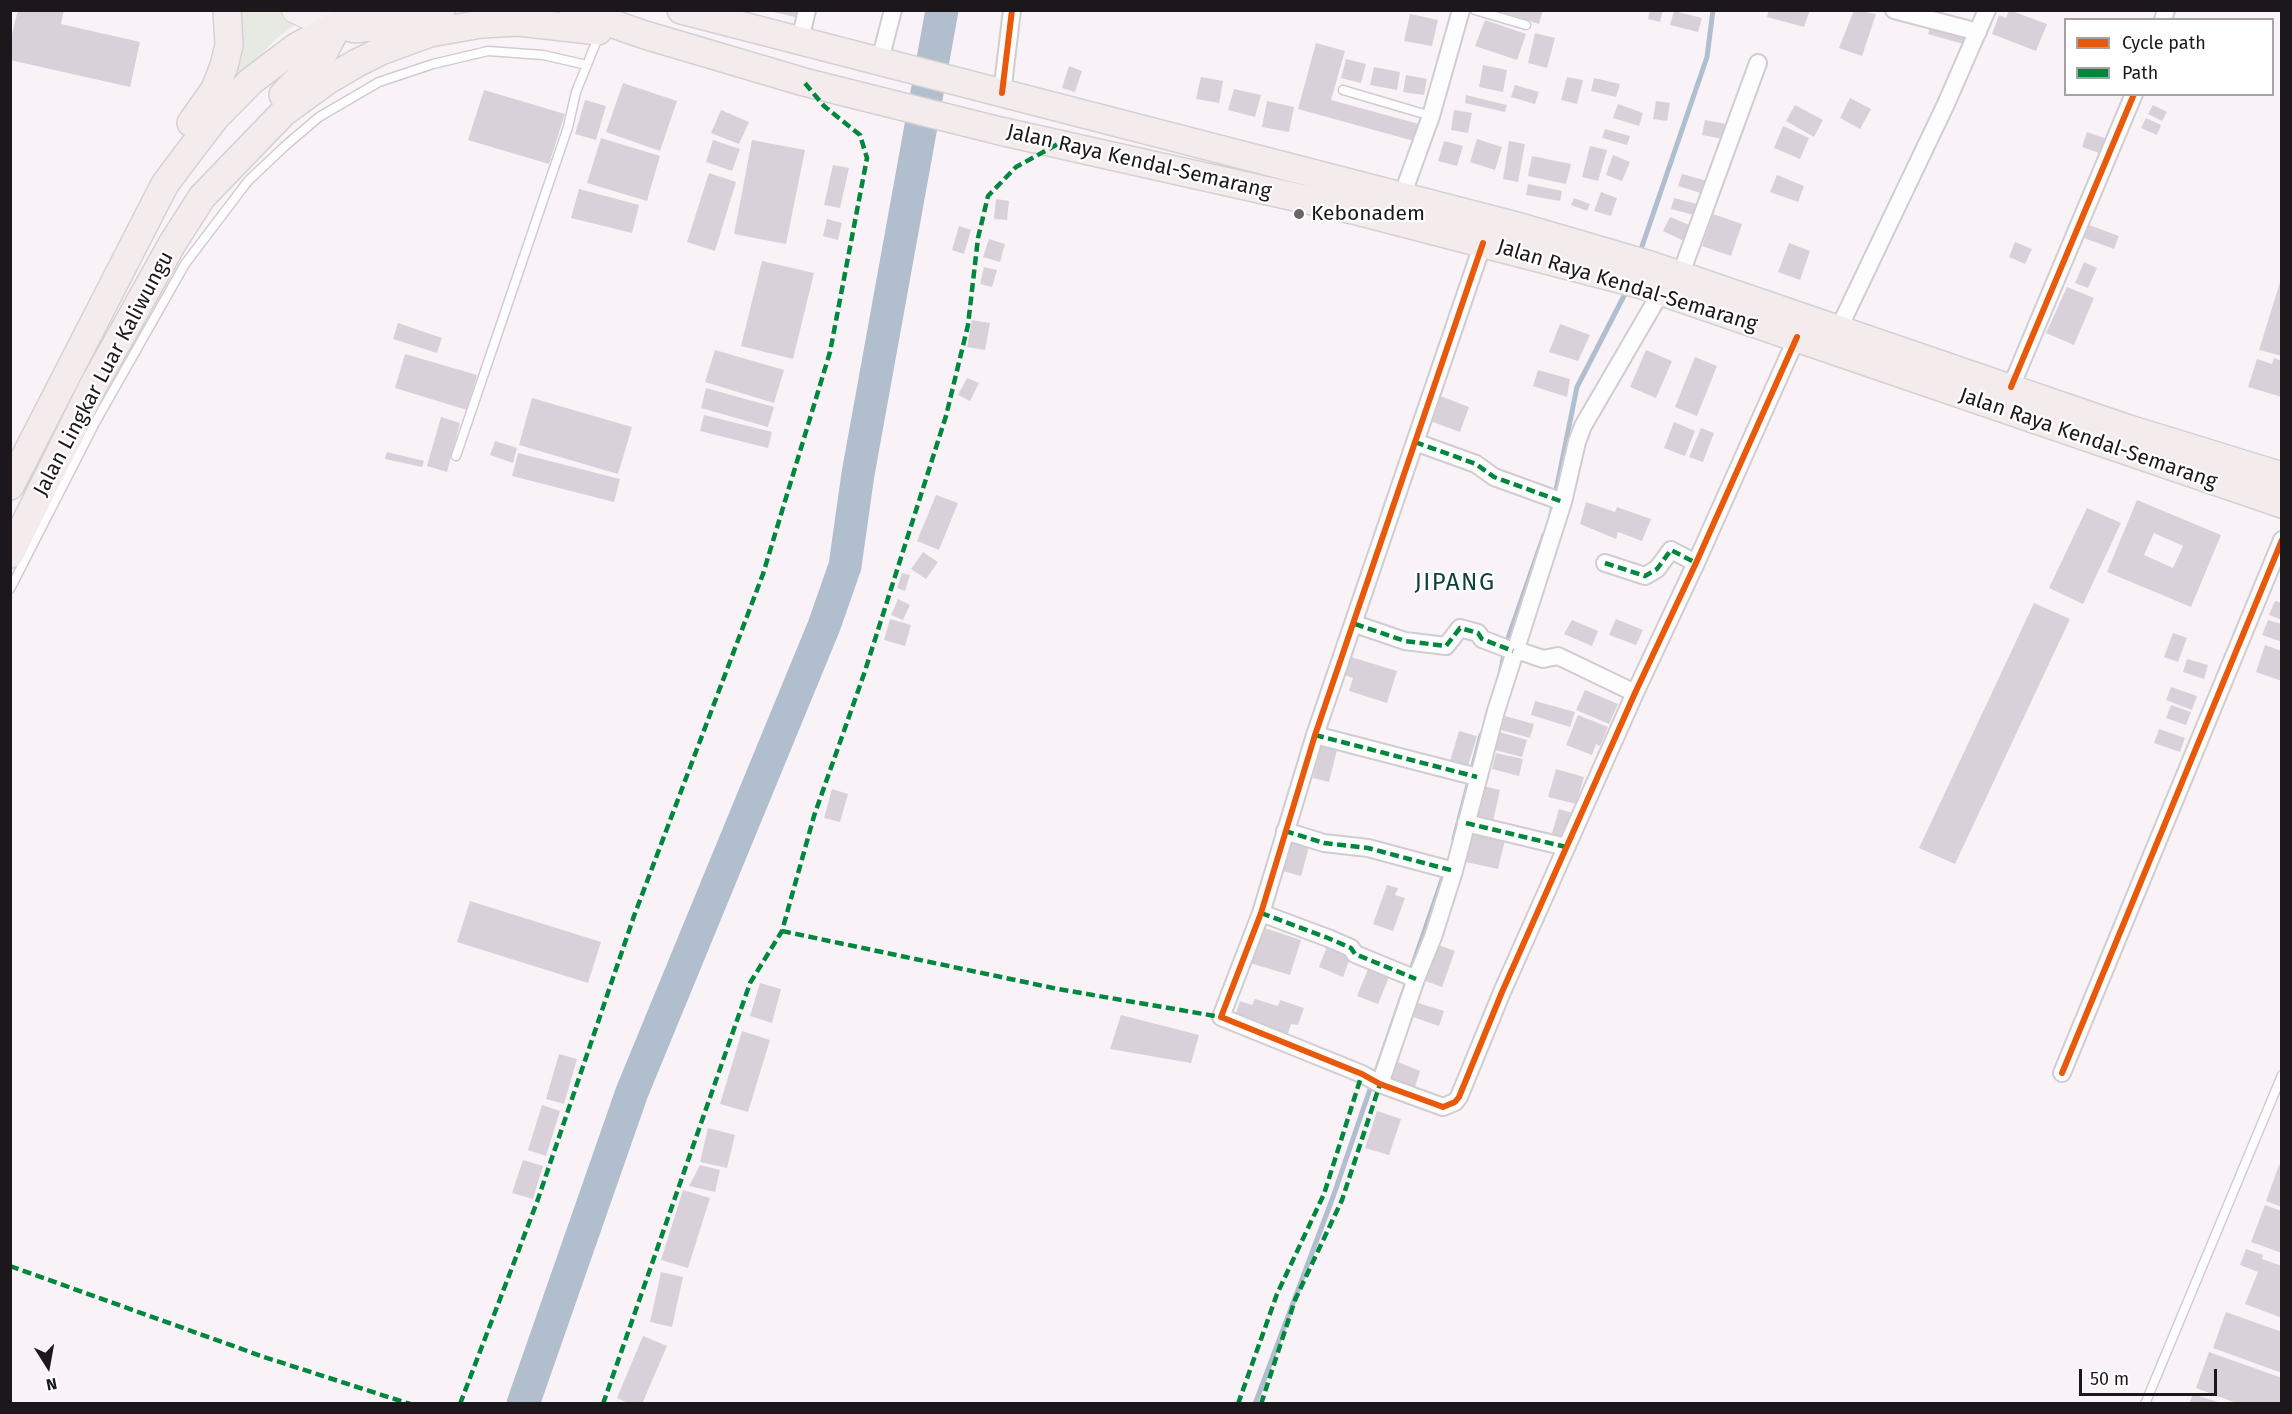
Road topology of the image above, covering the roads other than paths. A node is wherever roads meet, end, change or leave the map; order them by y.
1 (227, 10) edge
2 (295, 10) edge
3 (364, 10) edge
4 (441, 10) edge
5 (573, 10) edge
6 (681, 10) edge
7 (807, 10) edge
8 (893, 10) edge
9 (1012, 10) edge
10 (1461, 10) edge
11 (1475, 10) edge
12 (1894, 10) edge
13 (1987, 10) edge
14 (716, 15) edge
15 (338, 18) edge
16 (1526, 25) dead end
17 (600, 31) junction
18 (1978, 33) junction
19 (645, 35) junction
20 (800, 40) junction
21 (886, 62) junction
22 (1758, 63) dead end
23 (587, 65) junction
24 (1343, 90) dead end
25 (1000, 92) junction
26 (2133, 96) edge
27 (1431, 116) junction
28 (165, 184) junction
29 (1402, 196) junction
30 (202, 197) junction
31 (1483, 243) junction
32 (1646, 276) junction
33 (1839, 328) junction
34 (1797, 337) junction
35 (2011, 387) junction
36 (1415, 442) junction
37 (456, 456) dead end
38 (2282, 476) edge
39 (10, 486) edge
40 (1556, 500) junction
41 (2282, 504) edge
42 (2282, 540) edge
43 (10, 554) edge
44 (1605, 563) dead end
45 (1696, 563) junction
46 (10, 588) edge
47 (1354, 624) junction
48 (1509, 649) junction
49 (1635, 693) junction
50 (1315, 735) junction
51 (1471, 775) junction
52 (1466, 823) junction
53 (1285, 831) junction
54 (1566, 847) junction
55 (1448, 869) junction
56 (1261, 913) junction
57 (1408, 976) junction
58 (2062, 1072) dead end
59 (2282, 1075) edge
60 (1374, 1081) junction
61 (2145, 1404) edge

1 - 28 highway
2 - 15 main road
3 - 15 highway
4 - 15 highway
5 - 19 highway
6 - 14 highway, Jalan Raya Kendal-Semarang
7 - 20 street
8 - 21 street
9 - 25 street
10 - 27 street
11 - 16 lane
12 - 18 street
13 - 18 street
14 - 20 highway, Jalan Raya Kendal-Semarang
15 - 28 highway
15 - 30 highway
17 - 19 highway
17 - 23 lane
17 - 30 highway
18 - 33 street
19 - 31 highway, Jalan Raya Kendal-Semarang
20 - 21 highway, Jalan Raya Kendal-Semarang
21 - 25 highway, Jalan Raya Kendal-Semarang
22 - 32 street
23 - 37 lane
23 - 46 lane
24 - 27 lane
25 - 29 highway, Jalan Raya Kendal-Semarang
26 - 35 street
27 - 29 street
28 - 39 highway, Jalan Lingkar Luar Kaliwungu
29 - 32 highway, Jalan Raya Kendal-Semarang
30 - 43 highway, Jalan Lingkar Luar Kaliwungu
31 - 32 highway, Jalan Raya Kendal-Semarang
31 - 36 street
32 - 33 highway, Jalan Raya Kendal-Semarang
32 - 34 highway, Jalan Raya Kendal-Semarang
32 - 40 street
33 - 35 highway, Jalan Raya Kendal-Semarang
34 - 41 highway, Jalan Raya Kendal-Semarang
34 - 45 street
35 - 38 highway, Jalan Raya Kendal-Semarang
36 - 40 street
36 - 47 street
40 - 48 street
42 - 58 street
44 - 45 street
45 - 49 street
47 - 48 street
47 - 50 street
48 - 49 street
48 - 51 street
49 - 54 street
50 - 51 street
50 - 53 street
51 - 52 street
52 - 54 street
52 - 55 street
53 - 55 street
53 - 56 street
54 - 60 street
55 - 57 street
56 - 57 street
56 - 60 street
57 - 60 street
59 - 61 lane

